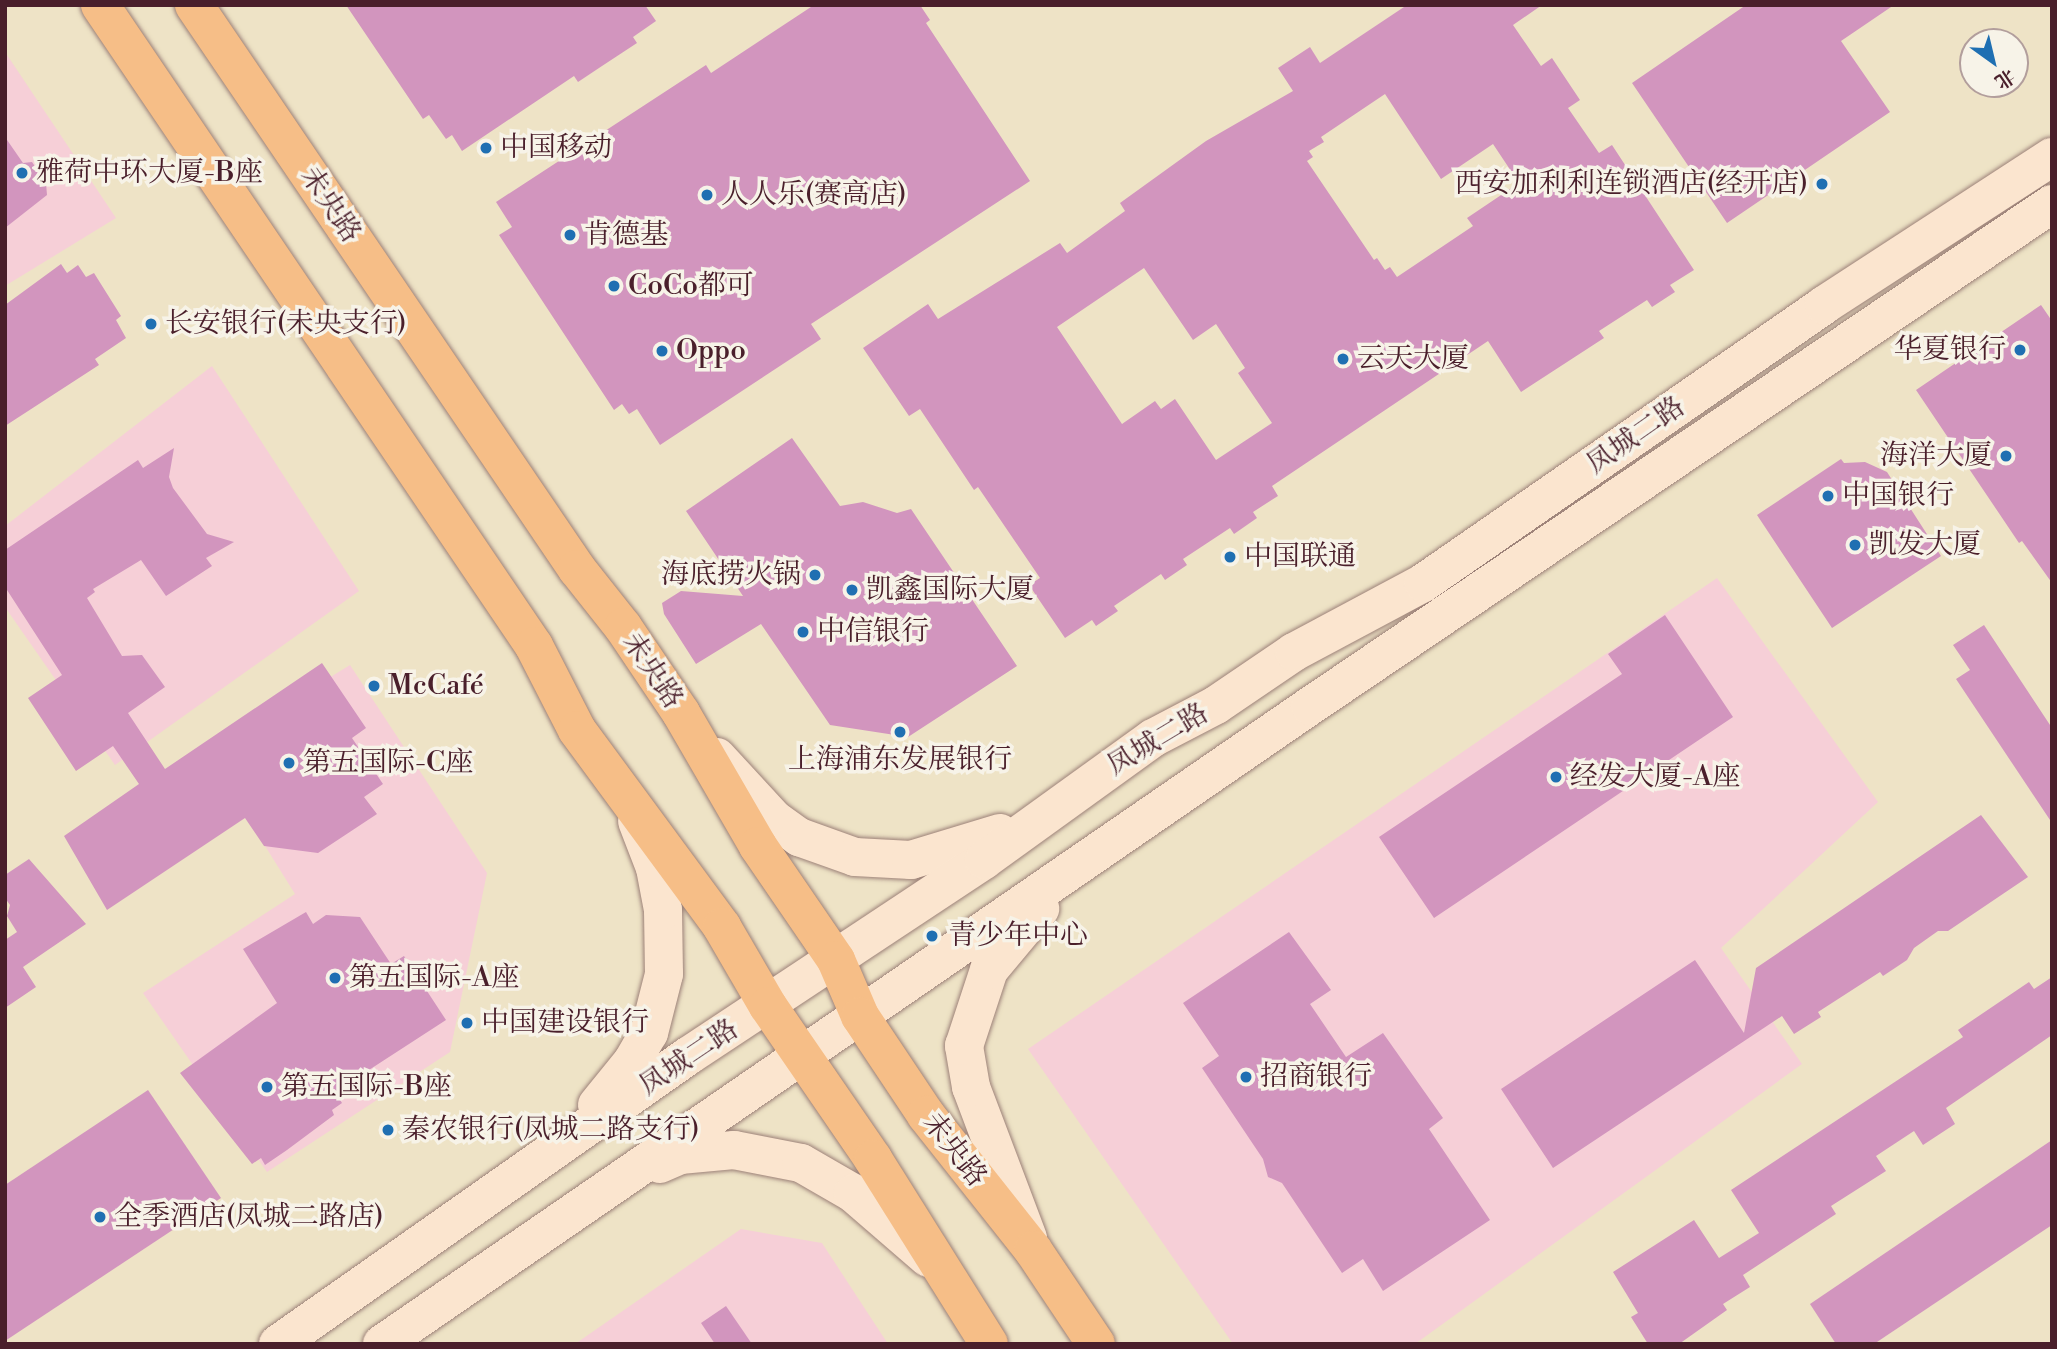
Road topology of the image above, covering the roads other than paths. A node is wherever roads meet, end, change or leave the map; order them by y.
1 (100, 5) edge
2 (194, 5) edge
3 (2052, 157) edge
4 (2052, 204) edge
5 (681, 713) junction
6 (1070, 795) junction
7 (630, 807) junction
8 (1114, 841) junction
9 (836, 960) junction
10 (768, 1006) junction
11 (860, 1016) junction
12 (804, 1055) junction
13 (522, 1175) junction
14 (612, 1189) junction
15 (1033, 1250) junction
16 (941, 1271) junction
17 (278, 1344) edge
18 (382, 1344) edge
19 (989, 1344) edge
20 (1096, 1344) edge

1 - 7 main road
2 - 5 main road, 未央路
3 - 6 main road, 凤城二路
4 - 8 main road, 凤城二路
5 - 6 main road
5 - 9 main road, 未央路
6 - 9 main road, 凤城二路
7 - 10 main road
7 - 13 main road
8 - 11 main road, 凤城二路
8 - 15 main road
9 - 10 main road, 凤城二路
9 - 11 main road, 未央路
10 - 12 main road
10 - 13 main road, 凤城二路
11 - 12 main road, 凤城二路
11 - 15 main road, 未央路
12 - 14 main road, 凤城二路
12 - 16 main road
13 - 17 main road, 凤城二路
14 - 16 main road
14 - 18 main road, 凤城二路
15 - 20 main road, 未央路
16 - 19 main road

